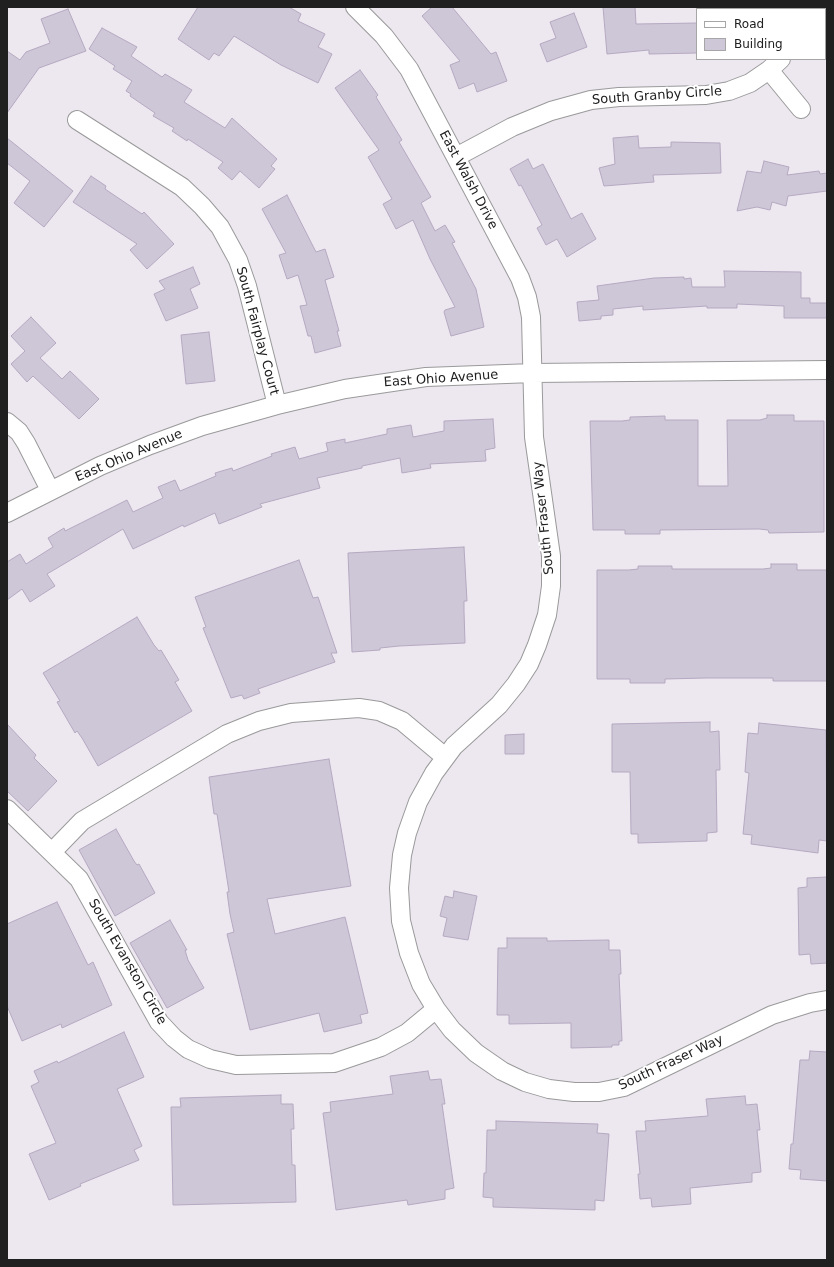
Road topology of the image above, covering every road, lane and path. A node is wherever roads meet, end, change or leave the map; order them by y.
1 (355, 7) edge
2 (775, 65) edge
3 (801, 109) dead end
4 (77, 120) dead end
5 (456, 158) junction
6 (827, 370) edge
7 (533, 373) junction
8 (276, 404) junction
9 (7, 422) edge
10 (50, 490) junction
11 (7, 513) edge
12 (445, 758) junction
13 (7, 808) edge
14 (52, 852) junction
15 (827, 1000) edge
16 (436, 1009) junction

1 - 5 street, East Walsh Drive
2 - 3 street, South Granby Circle
2 - 5 street, South Granby Circle
4 - 8 street, South Fairplay Court
5 - 7 street, East Walsh Drive
6 - 7 street, East Ohio Avenue
7 - 8 street, East Ohio Avenue
7 - 12 street, South Fraser Way
8 - 10 street, East Ohio Avenue
9 - 10 street
10 - 11 street, East Ohio Avenue
12 - 14 street
12 - 16 street, South Fraser Way
13 - 14 street, South Evanston Circle
14 - 16 street, South Evanston Circle
15 - 16 street, South Fraser Way

